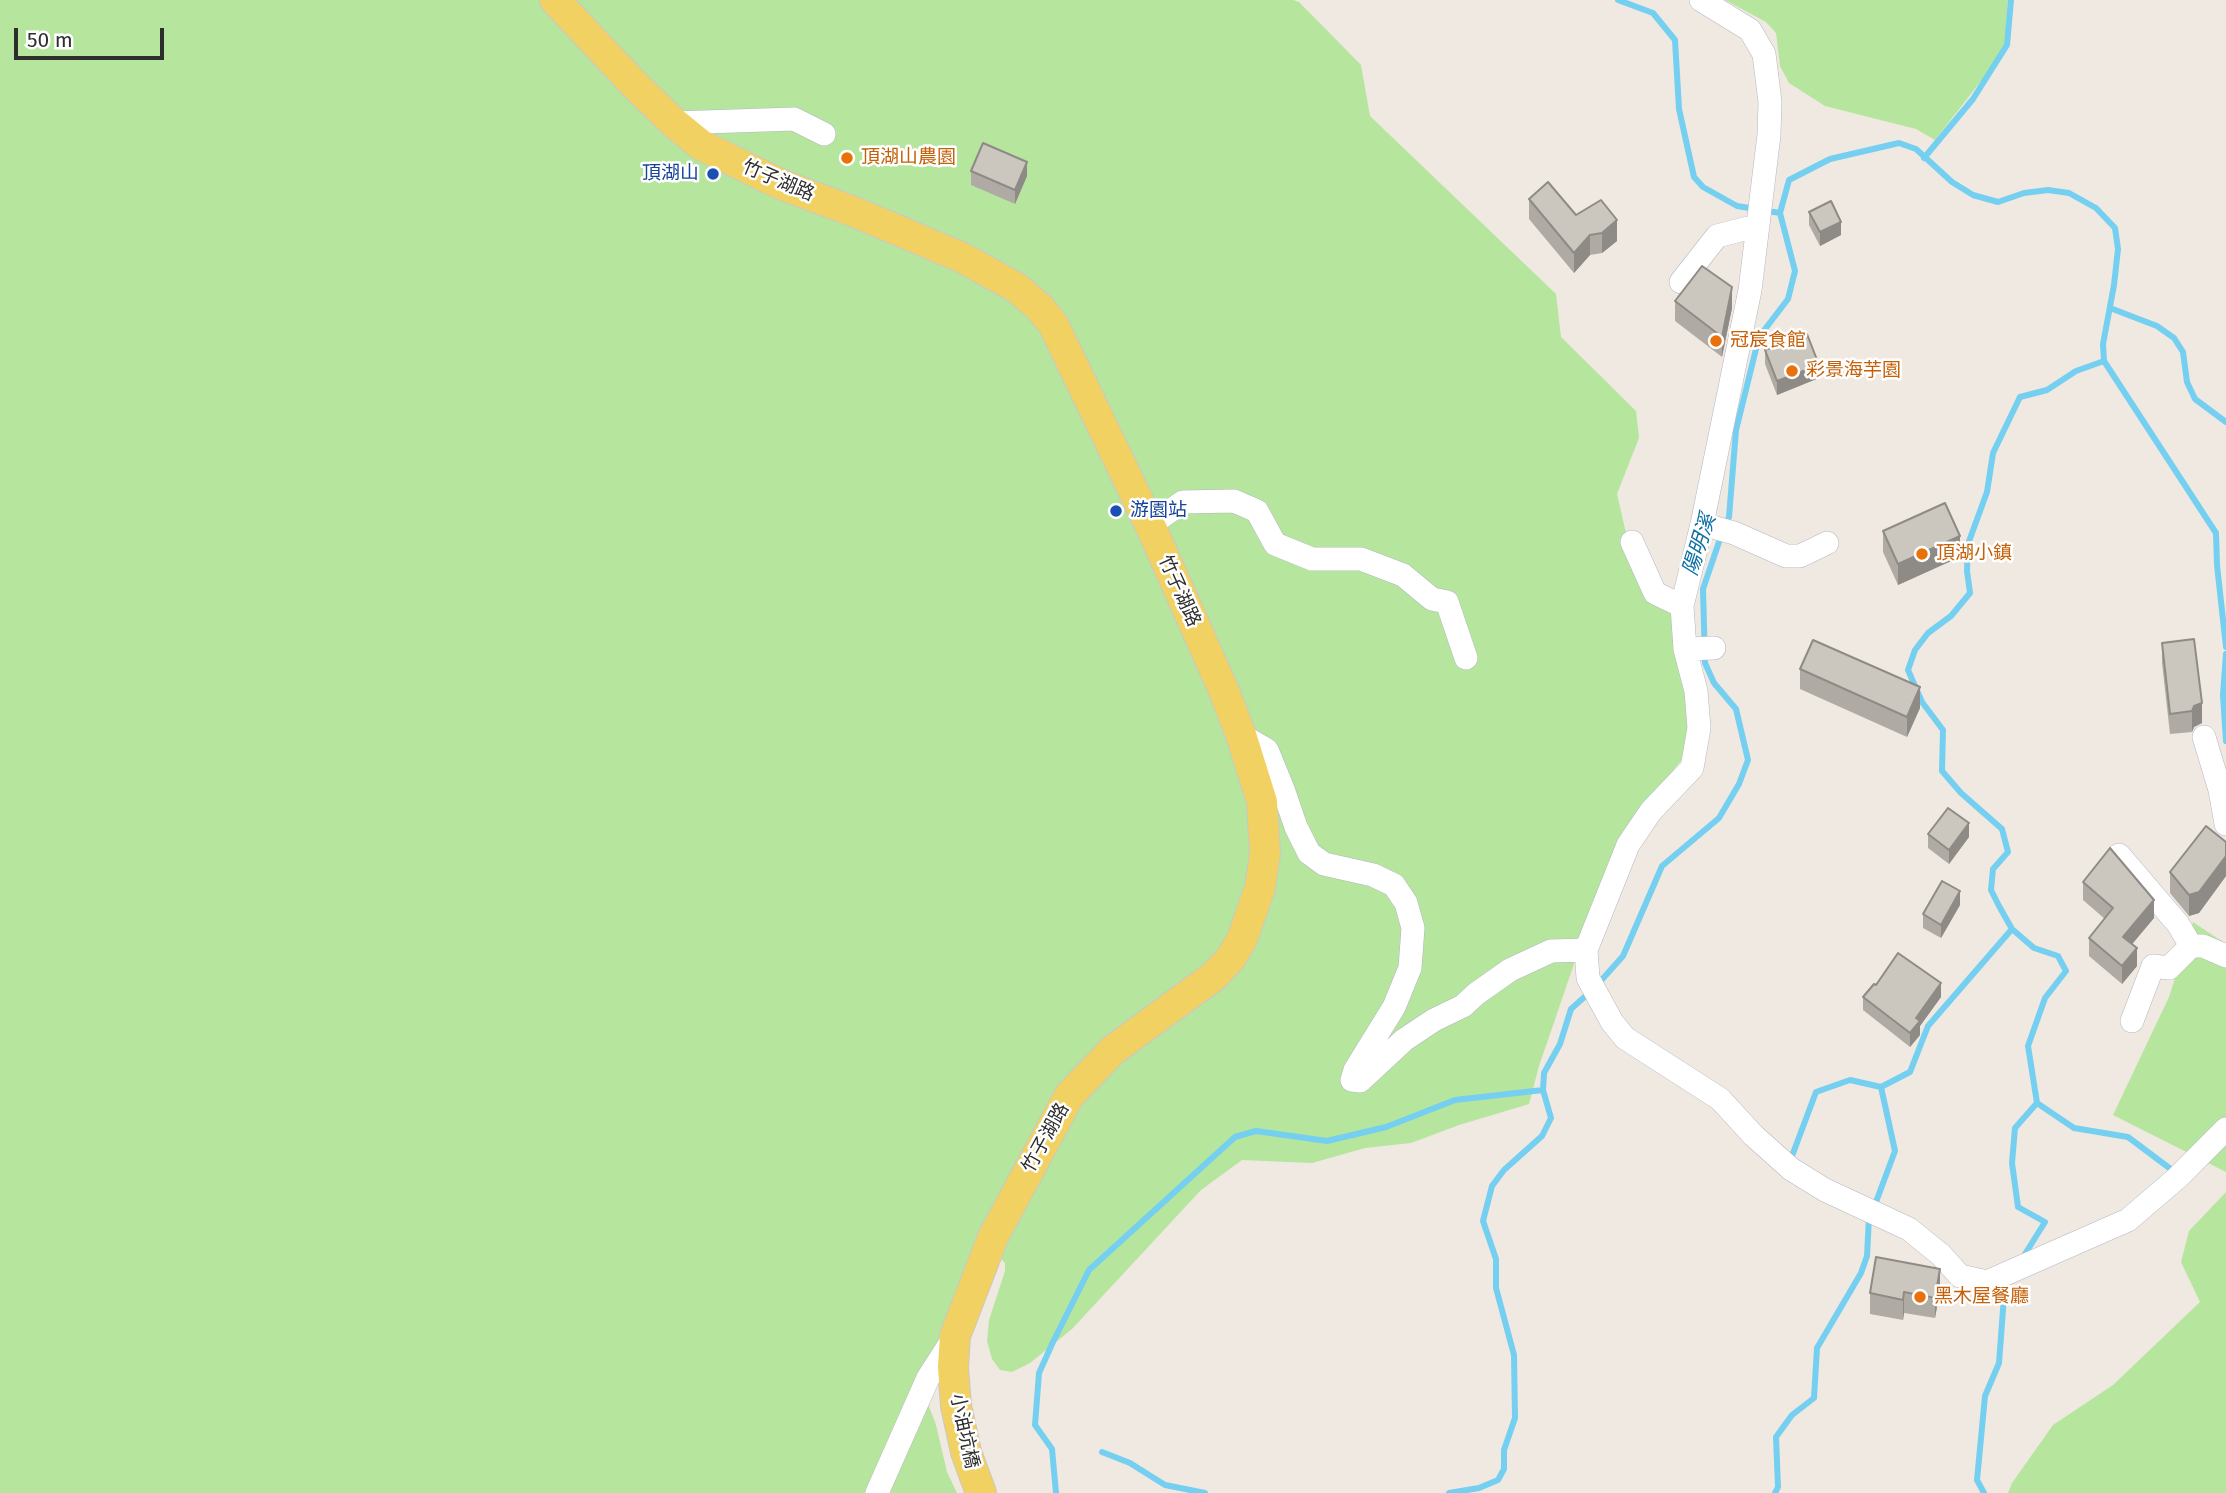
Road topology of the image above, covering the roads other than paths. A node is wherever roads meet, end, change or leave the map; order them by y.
1 (555, 0) edge
2 (1701, 0) edge
3 (674, 123) junction
4 (824, 134) dead end
5 (1759, 216) junction
6 (1681, 282) dead end
7 (1150, 524) junction
8 (1716, 529) junction
9 (1632, 542) dead end
10 (1827, 543) dead end
11 (1682, 606) junction
12 (1714, 648) dead end
13 (1685, 649) junction
14 (1466, 658) dead end
15 (1241, 735) junction
16 (2204, 737) dead end
17 (2226, 824) edge
18 (2119, 855) edge
19 (2191, 946) junction
20 (1586, 950) junction
21 (2226, 956) edge
22 (2132, 1021) dead end
23 (2226, 1129) edge
24 (955, 1336) junction
25 (953, 1367) joint
26 (889, 1469) junction
27 (877, 1493) edge
28 (893, 1493) edge
29 (981, 1493) edge

1 - 3 main road, 竹子湖路
2 - 5 street
3 - 4 street
3 - 7 main road, 竹子湖路
5 - 6 street
5 - 8 street
7 - 14 street
7 - 15 main road, 竹子湖路
8 - 10 street
8 - 11 street
9 - 11 street
11 - 13 street
12 - 13 street
13 - 20 street
15 - 20 street
15 - 24 main road, 竹子湖路
16 - 17 street
18 - 19 street
19 - 21 street
19 - 22 street
20 - 23 street
24 - 25 main road, 竹子湖路
24 - 26 street
25 - 29 main road, 小油坑橋
26 - 27 street
26 - 28 street

